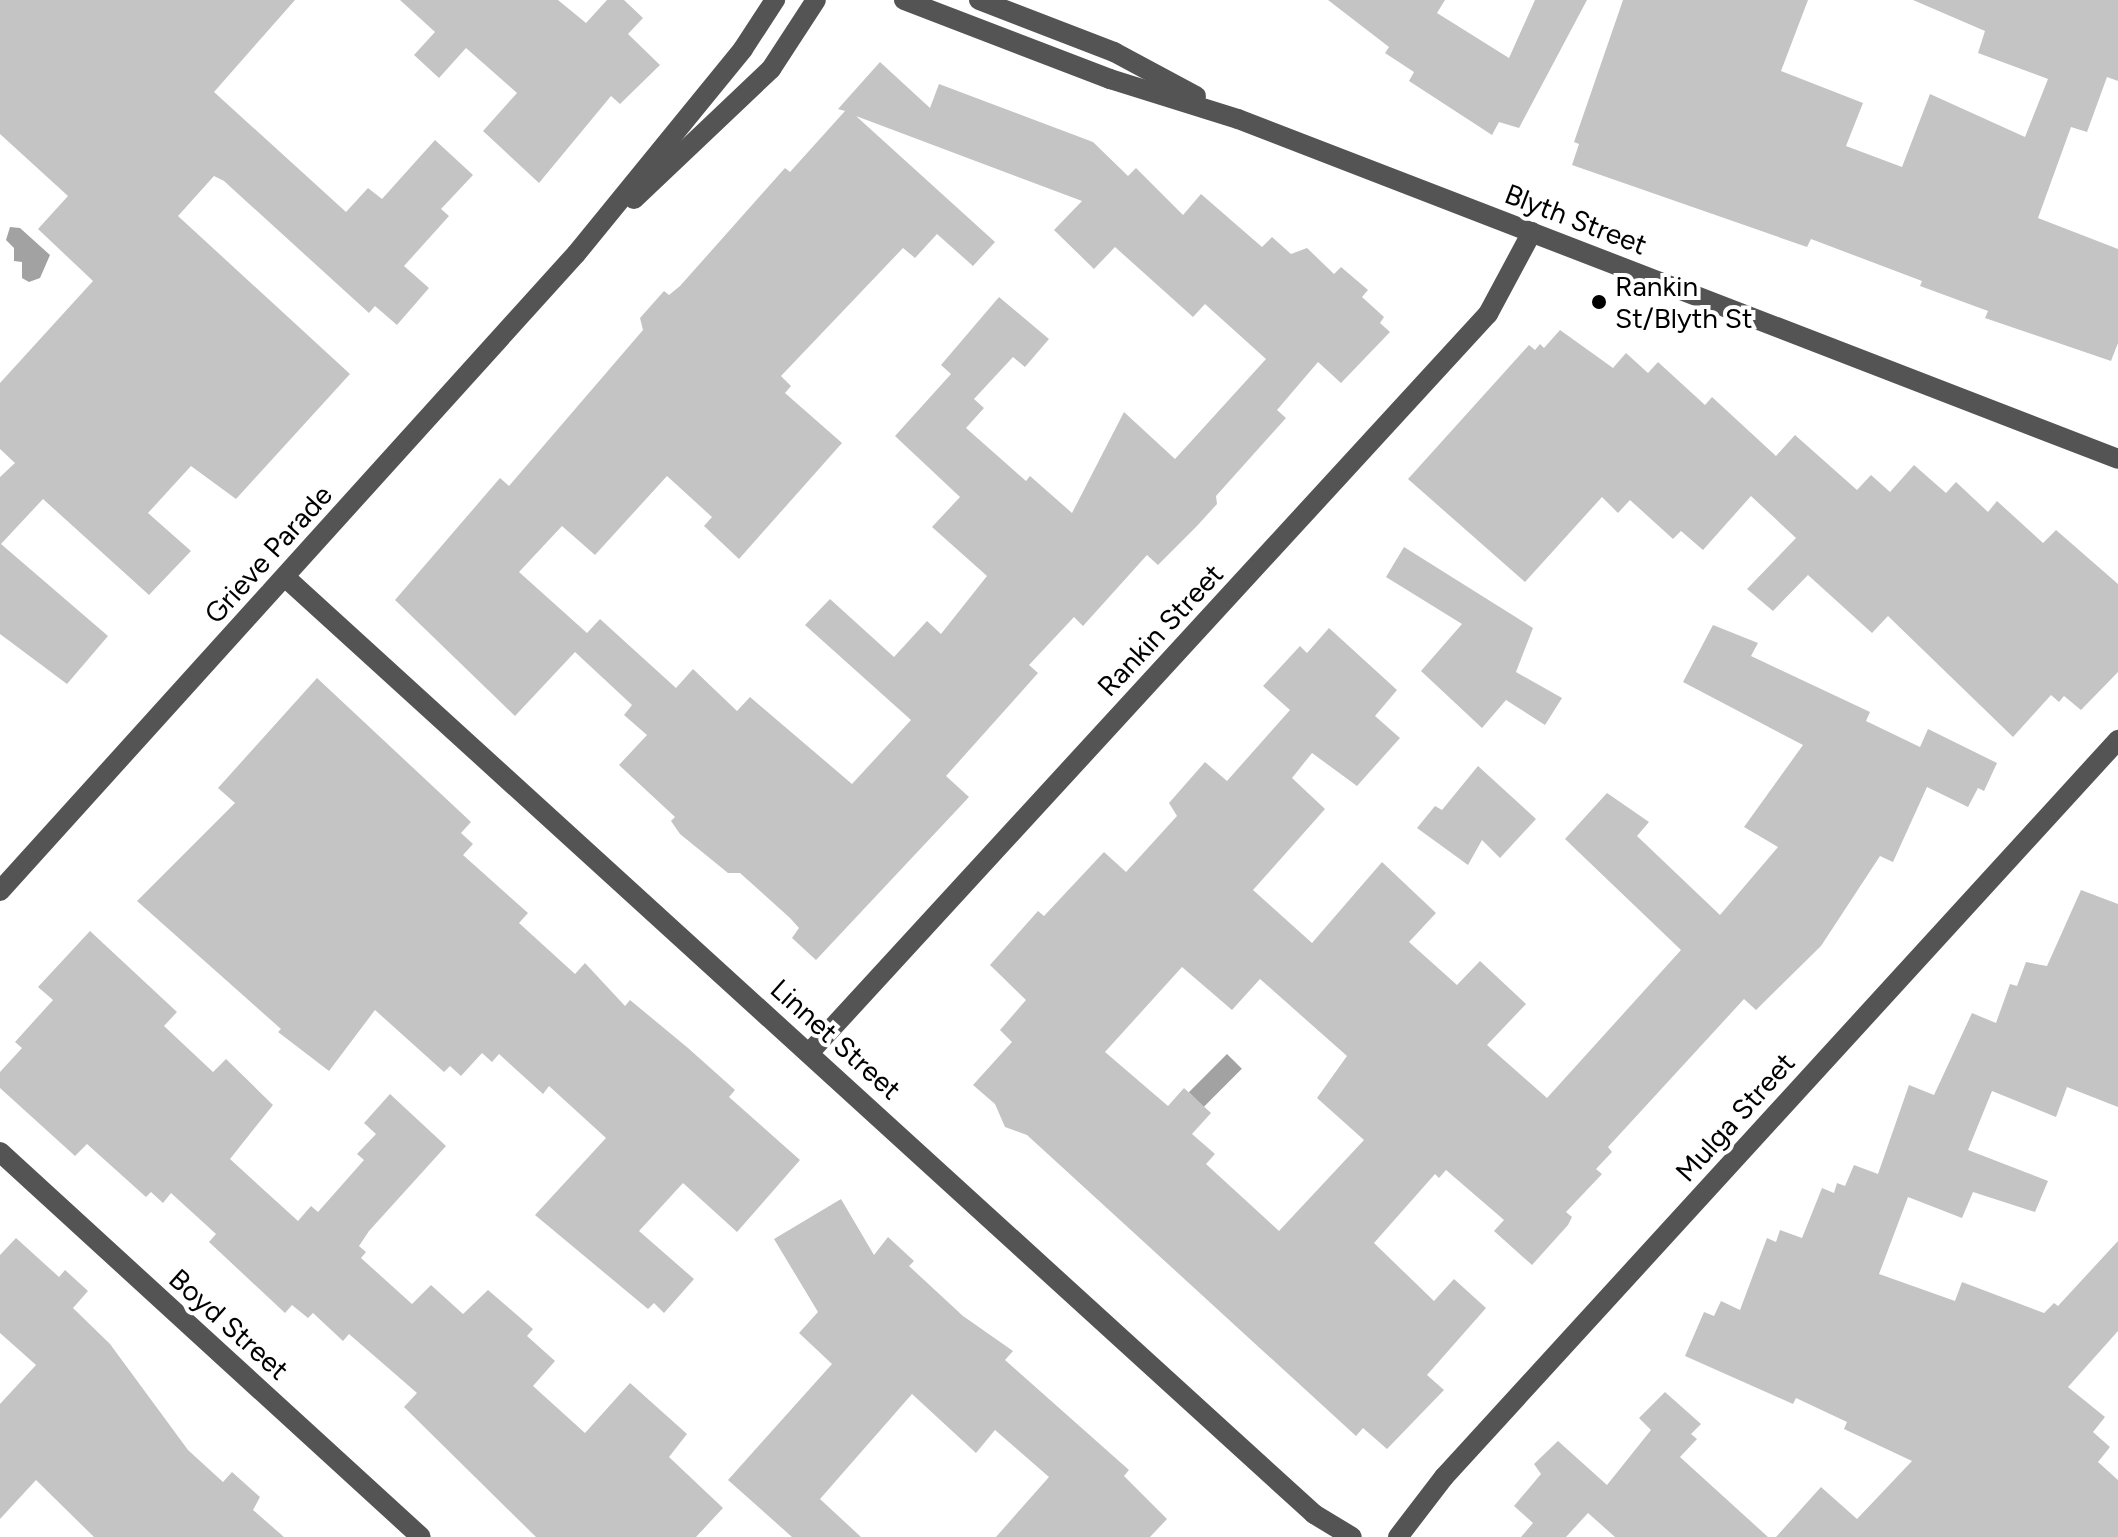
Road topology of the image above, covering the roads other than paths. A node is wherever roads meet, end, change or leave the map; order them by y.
1 (775, 0) edge
2 (816, 0) edge
3 (904, 0) edge
4 (979, 0) edge
5 (1238, 119) junction
6 (1532, 232) junction
7 (576, 254) junction
8 (2118, 459) edge
9 (285, 577) junction
10 (2118, 740) edge
11 (0, 891) edge
12 (810, 1052) junction
13 (0, 1152) edge
14 (421, 1537) edge
15 (1352, 1537) edge
16 (1398, 1537) edge

1 - 7 street, Grieve Parade
2 - 7 street, Grieve Parade
3 - 5 street, Blyth Street
4 - 5 street, Blyth Street
5 - 6 street, Blyth Street
6 - 8 street, Blyth Street
6 - 12 street, Rankin Street
7 - 9 street, Grieve Parade
9 - 11 street, Grieve Parade
9 - 12 street, Linnet Street
10 - 16 street, Mulga Street
12 - 15 street, Linnet Street
13 - 14 street, Boyd Street

